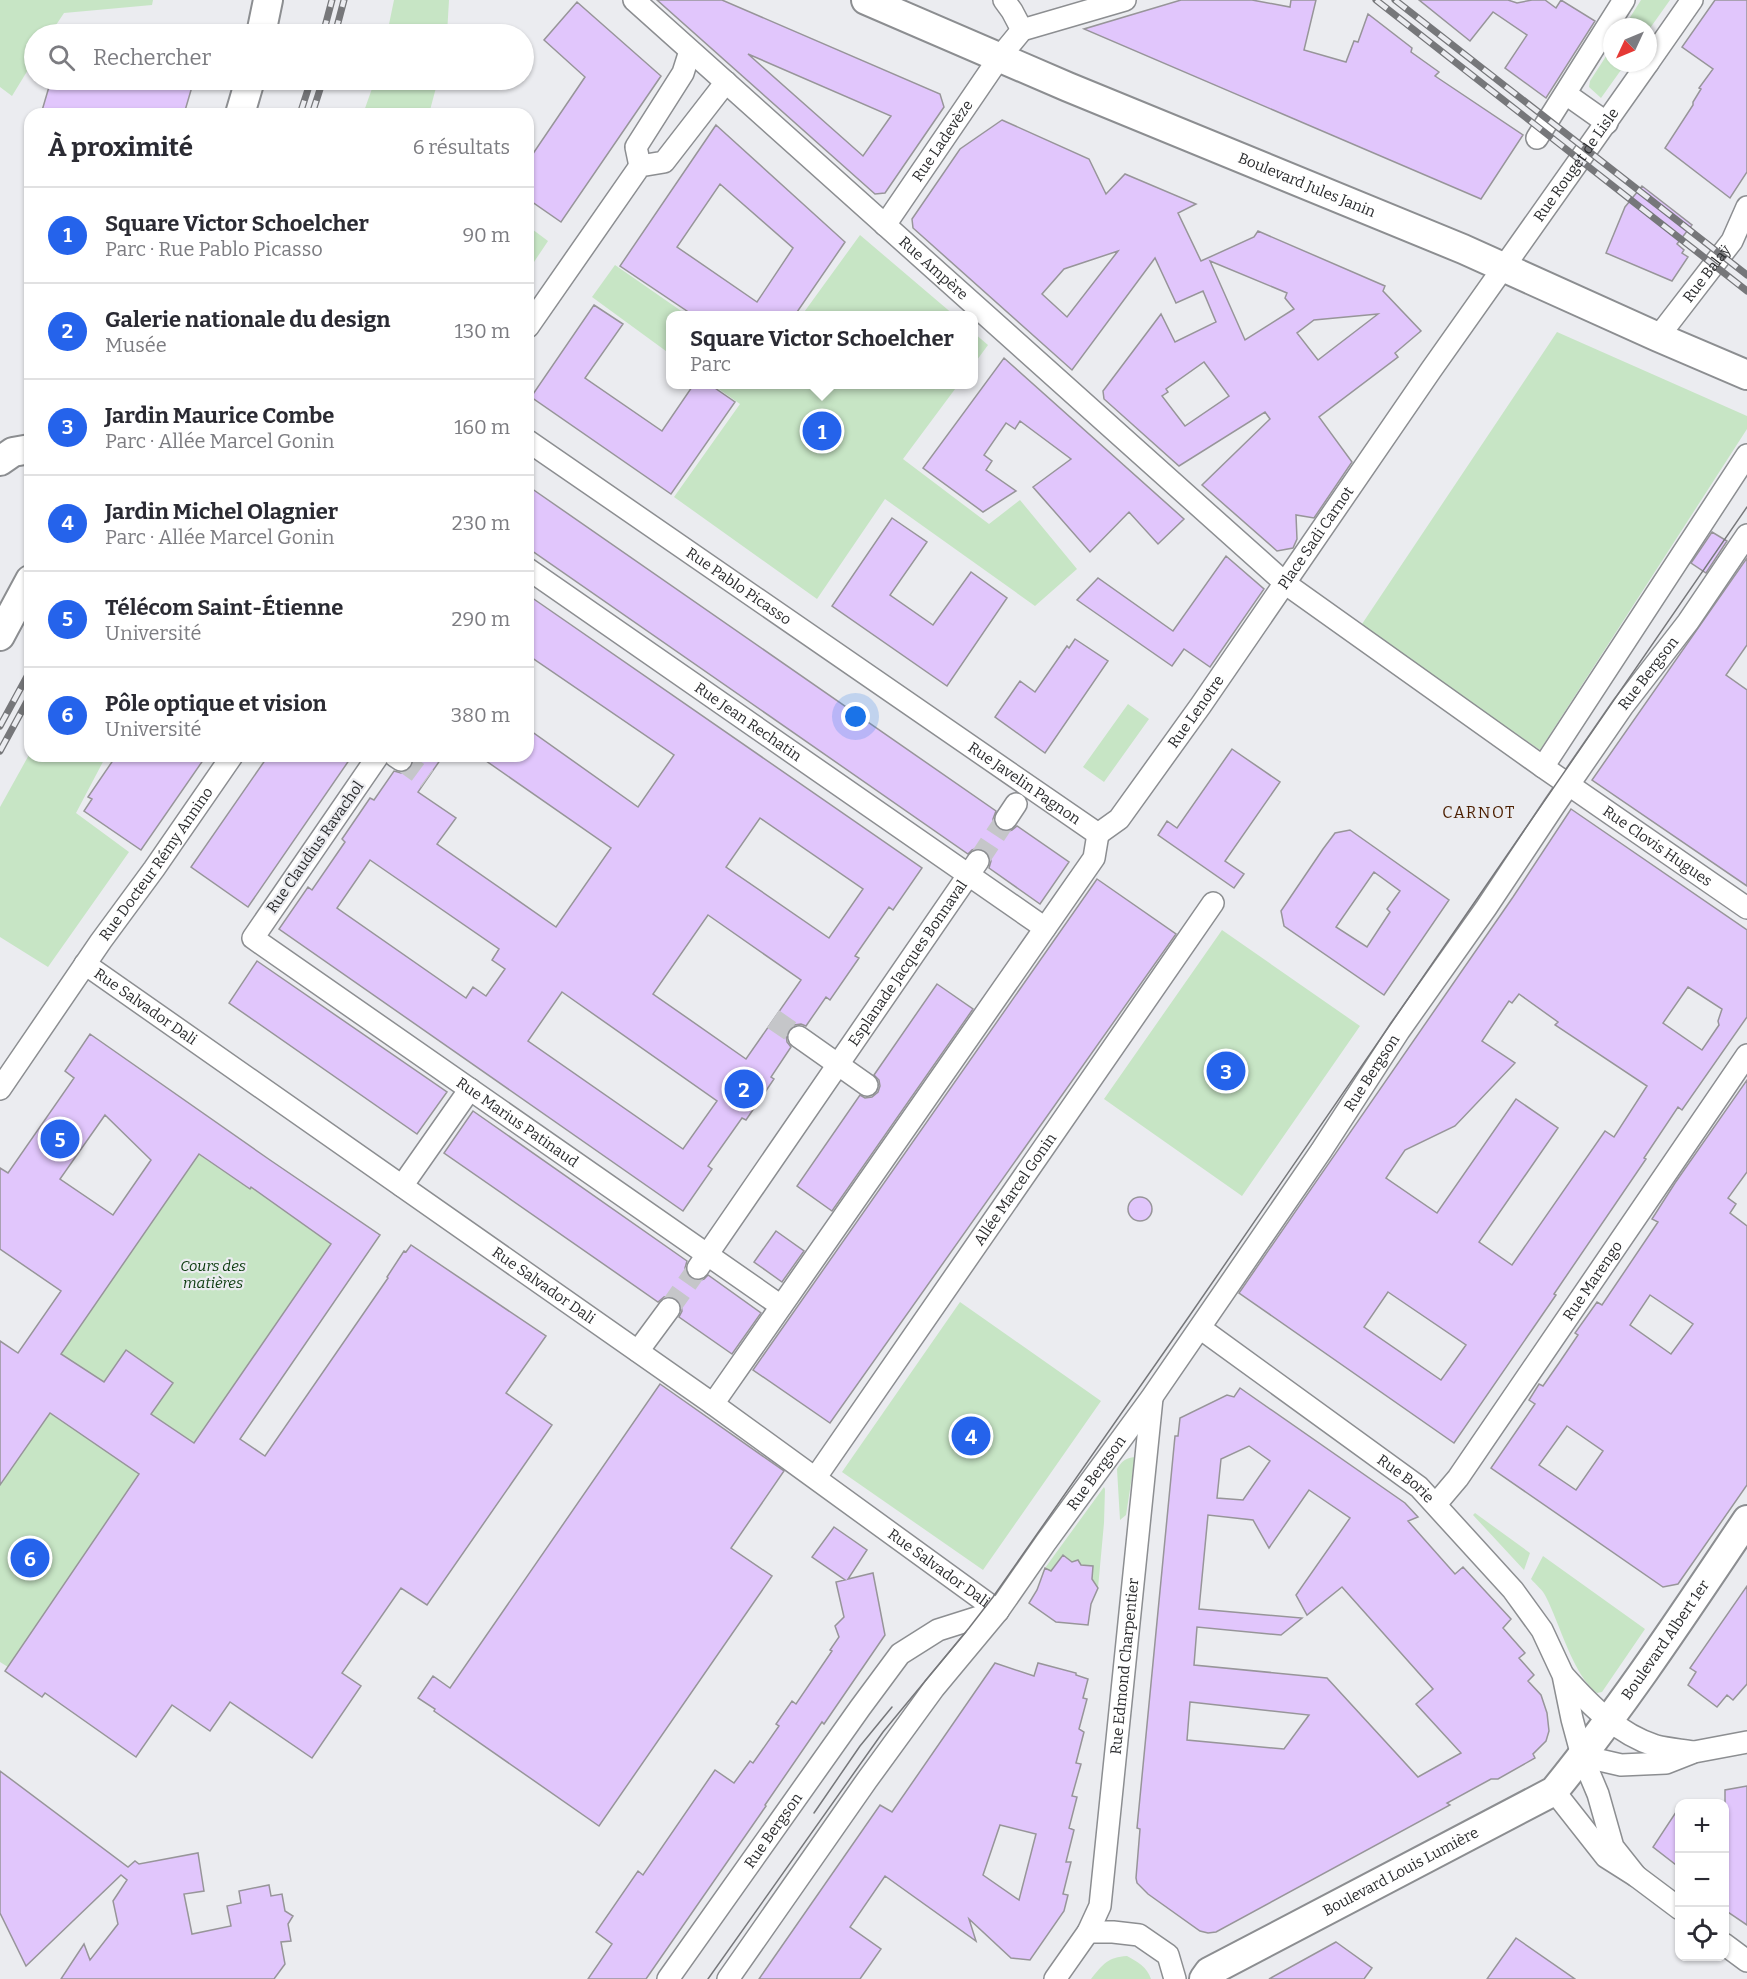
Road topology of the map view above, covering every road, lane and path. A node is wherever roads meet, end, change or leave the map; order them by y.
1 (268, 0) edge
2 (634, 0) edge
3 (866, 0) edge
4 (1004, 0) edge
5 (1125, 0) edge
6 (1624, 0) edge
7 (1692, 0) edge
8 (263, 24) edge
9 (1022, 30) junction
10 (1657, 50) edge
11 (690, 51) junction
12 (999, 57) junction
13 (1642, 72) edge
14 (726, 82) junction
15 (247, 90) edge
16 (1566, 94) junction
17 (242, 108) edge
18 (1607, 123) junction
19 (1537, 138) dead end
20 (640, 166) junction
21 (1747, 207) edge
22 (885, 225) junction
23 (1505, 268) junction
24 (534, 318) edge
25 (1658, 337) junction
26 (1747, 375) edge
27 (534, 445) edge
28 (24, 450) edge
29 (1747, 455) edge
30 (0, 461) edge
31 (24, 466) edge
32 (0, 469) edge
33 (1747, 536) edge
34 (534, 573) edge
35 (1286, 584) junction
36 (24, 591) edge
37 (0, 636) edge
38 (950, 732) joint
39 (228, 762) edge
40 (374, 762) edge
41 (1544, 767) junction
42 (1569, 785) junction
43 (1098, 834) junction
44 (973, 868) junction
45 (1213, 903) dead end
46 (1747, 908) edge
47 (1045, 928) junction
48 (253, 938) joint
49 (85, 964) junction
50 (799, 1037) tunnel mouth
51 (1747, 1055) edge
52 (838, 1065) junction
53 (867, 1085) dead end
54 (0, 1089) edge
55 (470, 1089) junction
56 (402, 1186) junction
57 (703, 1261) junction
58 (781, 1306) junction
59 (669, 1309) tunnel mouth
60 (1200, 1328) junction
61 (638, 1352) junction
62 (1152, 1397) junction
63 (713, 1404) junction
64 (816, 1477) junction
65 (1436, 1504) junction
66 (1747, 1520) edge
67 (998, 1611) junction
68 (1563, 1675) junction
69 (1608, 1720) junction
70 (1747, 1742) edge
71 (1694, 1752) junction
72 (1582, 1756) junction
73 (1554, 1791) junction
74 (1636, 1876) junction
75 (1677, 1907) edge
76 (1088, 1932) junction
77 (1729, 1947) edge
78 (1747, 1961) edge
79 (1206, 1976) edge
80 (668, 1979) edge
81 (728, 1979) edge
82 (1055, 1979) edge
83 (1175, 1979) edge

1 - 8 main road
2 - 11 street, Rue Ampère
3 - 12 main road, Boulevard Jules Janin
4 - 9 street
5 - 9 street
6 - 16 street
7 - 10 street, Rue Rouget de Lisle
9 - 12 street, Rue Ladevèze
11 - 14 street, Rue Ampère
11 - 20 street
12 - 22 street, Rue Ladevèze
12 - 23 main road, Boulevard Jules Janin
13 - 18 street, Rue Rouget de Lisle
14 - 20 street
14 - 22 street, Rue Ampère
15 - 17 main road
16 - 18 street
16 - 19 street
18 - 23 street, Rue Rouget de Lisle
20 - 24 street
21 - 25 street, Rue Balaÿ
22 - 35 street, Rue Ampère
23 - 25 main road, Boulevard Jules Janin
23 - 35 street, Place Sadi Carnot
25 - 26 main road, Boulevard Jules Janin
27 - 38 street, Rue Pablo Picasso
28 - 30 main road
29 - 41 street
31 - 32 main road
33 - 42 street, Rue Bergson
34 - 44 street, Rue Jean Rechatin
35 - 41 street, Place Sadi Carnot
35 - 43 street, Rue Lenotre
36 - 37 main road
38 - 43 street, Rue Javelin Pagnon
39 - 49 street, Rue Docteur Rémy Annino
40 - 48 street, Rue Claudius Ravachol
41 - 42 street, Place Sadi Carnot
42 - 46 street, Rue Clovis Hugues
42 - 60 street, Rue Bergson
43 - 47 street
44 - 47 street, Rue Jean Rechatin
44 - 52 street, Esplanade Jacques Bonnaval
45 - 64 street, Allée Marcel Gonin
47 - 58 street
48 - 55 street, Rue Marius Patinaud
49 - 54 street, Rue Docteur Rémy Annino
49 - 56 street, Rue Salvador Dali
50 - 52 street
51 - 65 street, Rue Marengo
52 - 53 street
52 - 57 street, Esplanade Jacques Bonnaval
55 - 56 street
55 - 57 street, Rue Marius Patinaud
56 - 61 street, Rue Salvador Dali
57 - 58 street, Rue Marius Patinaud
58 - 63 street
59 - 61 street
60 - 62 street, Rue Bergson
60 - 65 street, Rue Borie
61 - 63 street, Rue Salvador Dali
62 - 67 street, Rue Bergson
62 - 76 street, Rue Edmond Charpentier
63 - 64 street, Rue Salvador Dali
64 - 67 street, Rue Salvador Dali
65 - 68 street, Rue Borie
66 - 69 main road, Boulevard Albert 1er
67 - 80 street, Rue Bergson
67 - 81 street, Rue Bergson
68 - 69 street, Rue Borie
68 - 72 street, Rue Borie
69 - 71 street, Rue Borie
69 - 72 main road, Boulevard Albert 1er
70 - 71 street
71 - 72 street
72 - 73 main road, Boulevard Louis Lumière
72 - 74 street, Rue Borie
73 - 74 street, Rue Borie
73 - 79 main road, Boulevard Louis Lumière
74 - 75 street, Rue Borie
76 - 82 street, Rue Edmond Charpentier
76 - 83 street
77 - 78 street

